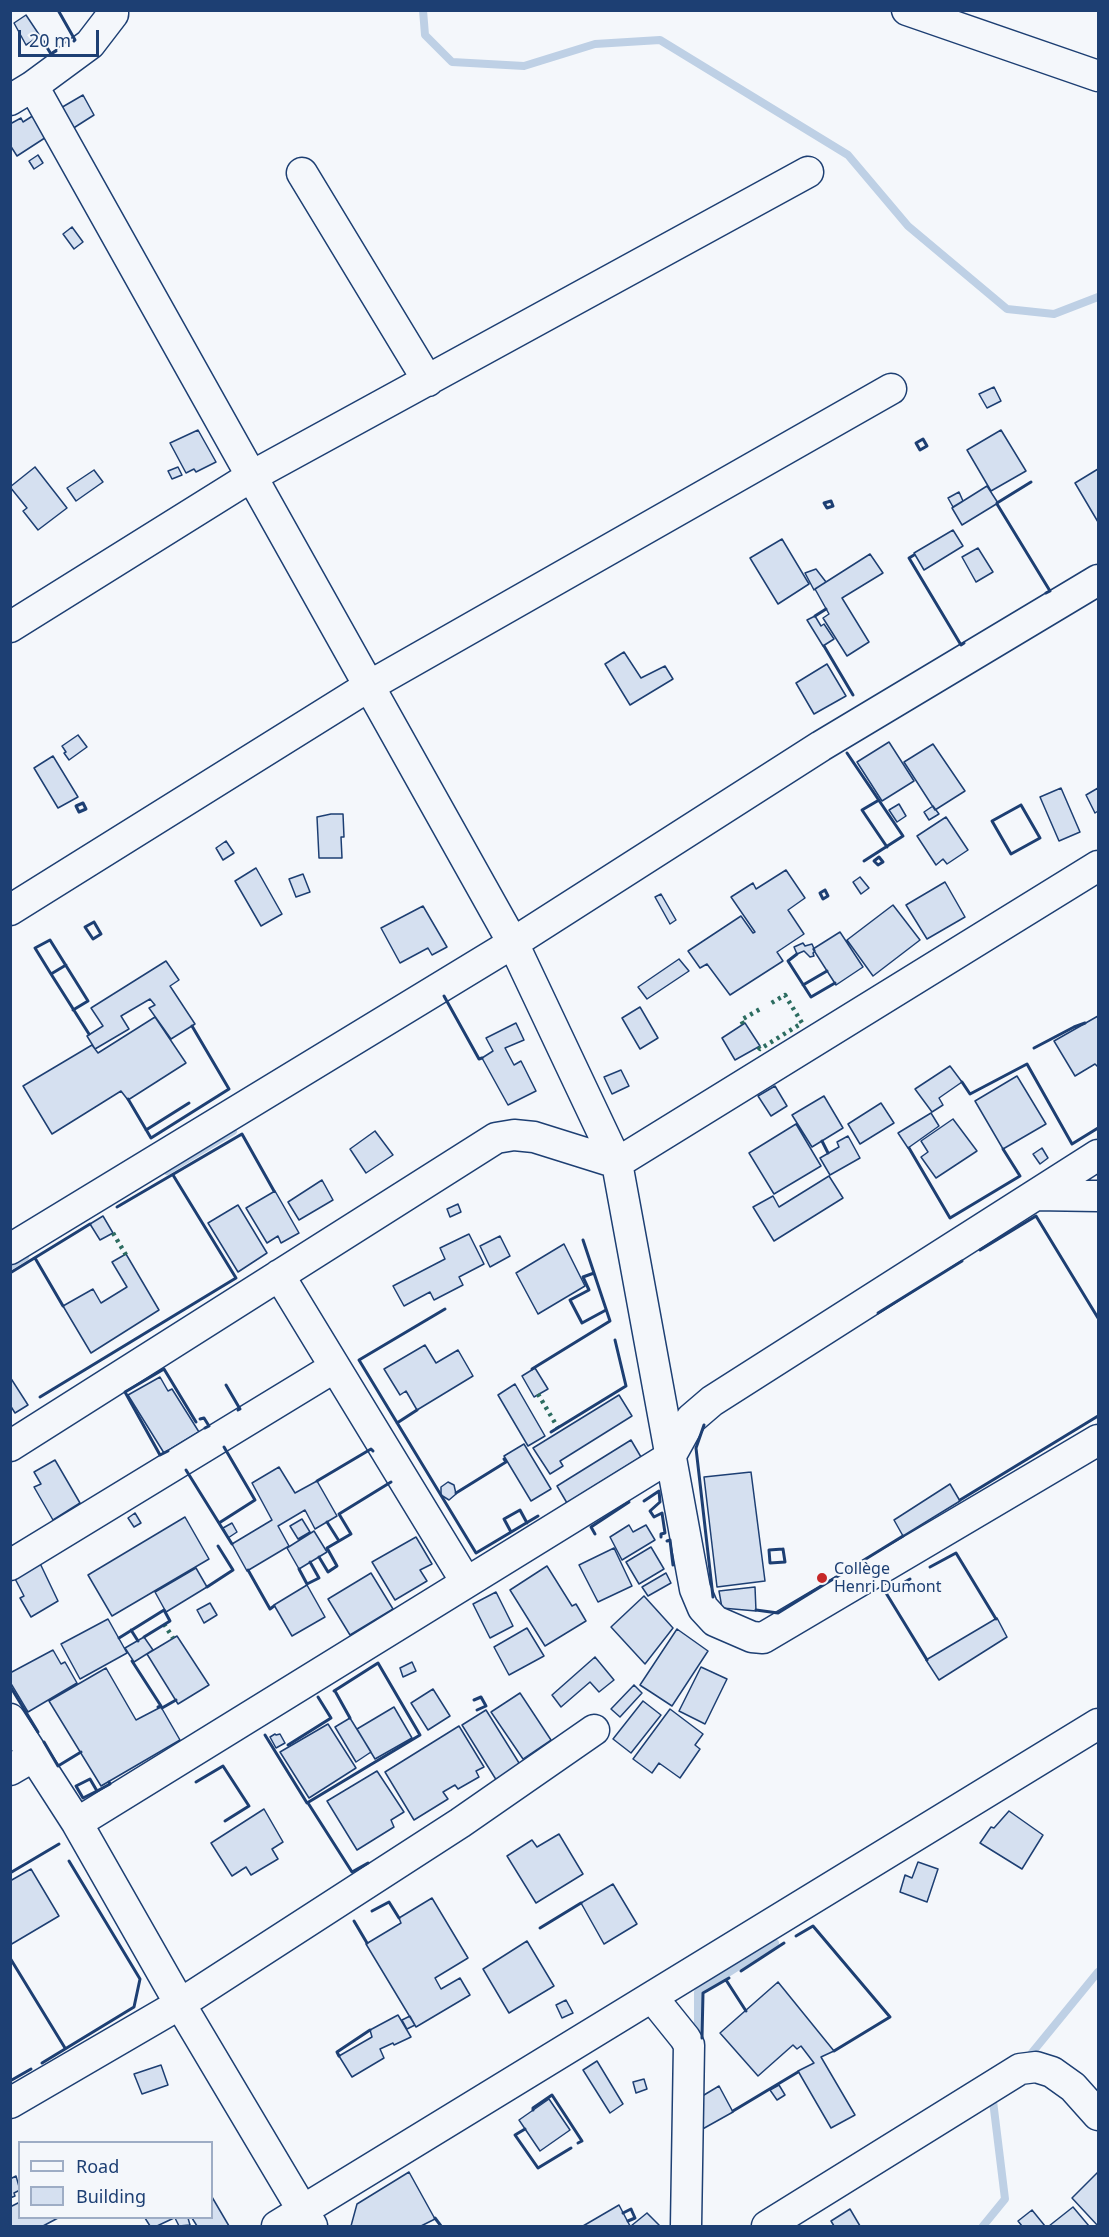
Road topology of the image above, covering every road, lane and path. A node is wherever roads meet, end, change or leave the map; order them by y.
1 (113, 10) edge
2 (920, 12) edge
3 (1098, 76) edge
4 (22, 93) edge
5 (808, 172) dead end
6 (302, 173) dead end
7 (428, 381) junction
8 (891, 389) dead end
9 (252, 476) junction
10 (1098, 580) edge
11 (10, 627) edge
12 (369, 686) junction
13 (1098, 866) edge
14 (10, 910) edge
15 (513, 943) junction
16 (1098, 1155) edge
17 (617, 1163) junction
18 (1035, 1195) junction
19 (1098, 1196) edge
20 (10, 1249) edge
21 (279, 1275) junction
22 (335, 1367) junction
23 (1098, 1440) edge
24 (10, 1446) edge
25 (670, 1456) junction
26 (10, 1564) edge
27 (466, 1582) junction
28 (10, 1719) edge
29 (1098, 1724) edge
30 (594, 1730) dead end
31 (22, 1762) edge
32 (77, 1823) junction
33 (652, 1997) junction
34 (180, 2004) junction
35 (10, 2103) edge
36 (1098, 2115) edge
37 (308, 2219) edge
38 (276, 2226) edge
39 (687, 2226) edge
40 (767, 2226) edge

1 - 4 street
2 - 3 street
4 - 9 street
5 - 7 street
6 - 7 street
7 - 9 street
8 - 12 street
9 - 11 street
9 - 12 street
10 - 15 street
12 - 14 street
12 - 15 street
13 - 17 street
15 - 17 street
15 - 20 street
16 - 18 street
17 - 21 street
17 - 25 street
18 - 19 street
18 - 25 street
21 - 22 street
21 - 24 street
22 - 26 street
22 - 27 street
23 - 25 street
25 - 27 street
27 - 32 street
28 - 31 street
29 - 33 street
30 - 34 street
31 - 32 street
32 - 34 street
33 - 37 street
33 - 39 street
34 - 35 street
34 - 37 street
36 - 40 street
37 - 38 street

